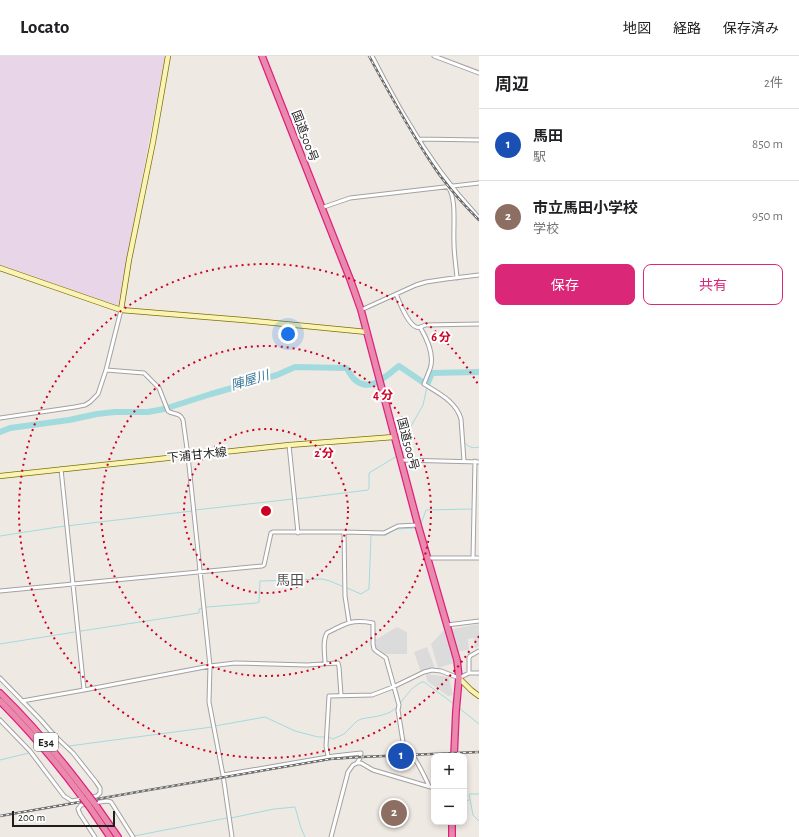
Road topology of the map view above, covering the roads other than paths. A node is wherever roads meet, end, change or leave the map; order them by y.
1 (168, 56) edge
2 (262, 56) edge
3 (372, 56) edge
4 (434, 56) edge
5 (479, 73) edge
6 (418, 139) junction
7 (479, 140) edge
8 (479, 183) edge
9 (450, 186) junction
10 (321, 208) junction
11 (479, 218) edge
12 (0, 268) edge
13 (479, 275) edge
14 (457, 278) junction
15 (396, 294) junction
16 (121, 310) junction
17 (361, 310) junction
18 (479, 324) edge
19 (420, 327) junction
20 (367, 332) junction
21 (106, 370) junction
22 (0, 418) edge
23 (394, 437) junction
24 (289, 444) junction
25 (188, 456) junction
26 (401, 460) junction
27 (464, 461) junction
28 (477, 462) edge
29 (61, 469) junction
30 (0, 476) edge
31 (418, 525) junction
32 (344, 532) junction
33 (298, 533) junction
34 (427, 558) junction
35 (474, 558) junction
36 (479, 558) edge
37 (200, 572) junction
38 (73, 585) junction
39 (0, 592) edge
40 (479, 621) edge
41 (349, 622) junction
42 (447, 625) junction
43 (479, 651) edge
44 (326, 663) junction
45 (210, 666) junction
46 (469, 673) junction
47 (479, 673) edge
48 (459, 678) junction
49 (1, 680) edge
50 (393, 686) junction
51 (84, 690) junction
52 (0, 693) edge
53 (341, 695) junction
54 (479, 696) edge
55 (0, 701) edge
56 (22, 701) junction
57 (0, 720) edge
58 (454, 753) edge
59 (328, 756) junction
60 (357, 763) junction
61 (222, 775) junction
62 (429, 786) joint
63 (85, 796) junction
64 (92, 805) junction
65 (452, 825) edge
66 (95, 837) edge
67 (110, 837) edge
68 (118, 837) edge
69 (133, 837) edge
70 (232, 837) edge
71 (331, 837) edge
72 (452, 837) edge

1 - 16 street
2 - 10 highway, 国道500号
3 - 6 street
4 - 5 street
6 - 7 street
6 - 9 street
8 - 9 street
9 - 10 street
9 - 11 street
9 - 14 street
10 - 17 highway, 国道500号
12 - 16 street
13 - 14 street
14 - 15 street
15 - 17 street
15 - 19 street
16 - 20 street
16 - 21 street
17 - 20 highway, 国道500号
18 - 19 street
19 - 27 street
20 - 23 highway, 国道500号
21 - 22 street
21 - 25 street
23 - 24 street, 下浦甘木線
23 - 26 highway, 国道500号
24 - 25 street, 下浦甘木線
24 - 33 street
25 - 29 street, 下浦甘木線
25 - 37 street
26 - 27 street
26 - 31 highway, 国道500号
27 - 28 street
28 - 35 street
29 - 30 street, 下浦甘木線
29 - 38 street
31 - 32 street
31 - 34 highway, 国道500号
32 - 33 street
32 - 41 street
33 - 37 street
34 - 35 street
34 - 42 highway, 国道500号
35 - 36 street
37 - 38 street
37 - 45 street
38 - 39 street
38 - 51 street
40 - 42 street
41 - 44 street
41 - 50 street
42 - 48 highway, 国道500号
43 - 46 street
44 - 45 street
44 - 53 street
45 - 51 street
45 - 61 street
46 - 47 street
46 - 48 street
48 - 50 street
48 - 54 street
48 - 58 highway, 国道500号
49 - 56 street
50 - 53 street
50 - 62 street
51 - 56 street
52 - 63 highway, E34
53 - 59 street
55 - 63 highway, E34
56 - 57 street
59 - 60 street
59 - 61 street
60 - 62 street
60 - 71 street
61 - 70 street
63 - 64 highway, E34, bridge
64 - 67 highway, E34
64 - 68 highway, E34
65 - 72 highway
66 - 69 street

